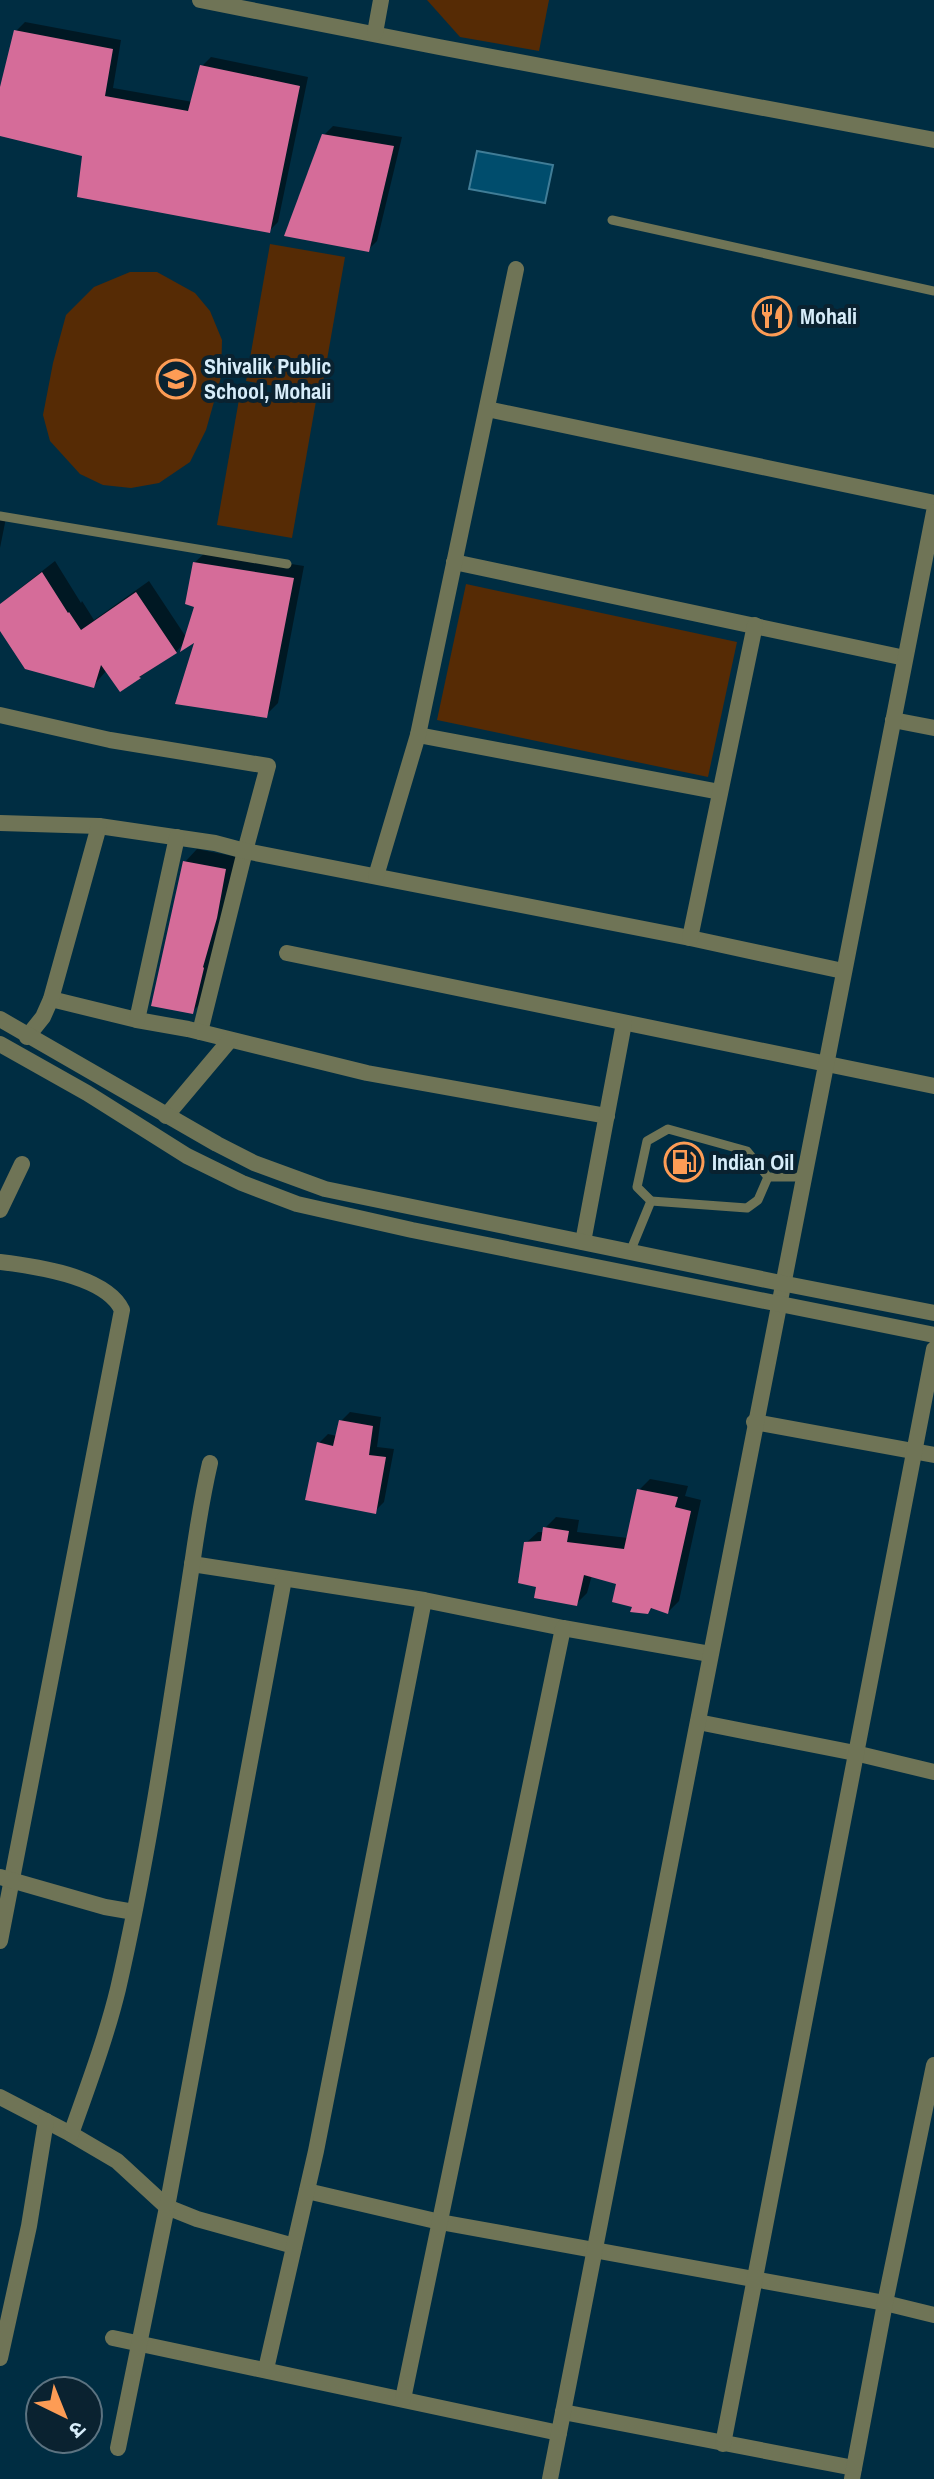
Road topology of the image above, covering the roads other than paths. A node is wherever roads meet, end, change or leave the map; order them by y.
1 (200, 0) edge
2 (381, 0) edge
3 (375, 33) junction
4 (934, 140) edge
5 (612, 220) dead end
6 (516, 269) dead end
7 (934, 291) edge
8 (487, 409) junction
9 (934, 503) edge
10 (934, 512) edge
11 (0, 516) edge
12 (454, 562) junction
13 (929, 563) edge
14 (287, 564) dead end
15 (755, 625) junction
16 (905, 658) junction
17 (0, 715) edge
18 (893, 720) junction
19 (934, 728) edge
20 (418, 735) junction
21 (720, 792) junction
22 (0, 823) edge
23 (99, 826) junction
24 (177, 837) junction
25 (245, 851) junction
26 (376, 876) junction
27 (690, 938) junction
28 (287, 953) dead end
29 (843, 971) junction
30 (51, 999) junction
31 (0, 1019) edge
32 (137, 1020) junction
33 (624, 1023) junction
34 (200, 1032) junction
35 (27, 1037) junction
36 (230, 1040) junction
37 (0, 1044) edge
38 (17, 1054) junction
39 (824, 1064) junction
40 (934, 1086) edge
41 (166, 1116) junction
42 (607, 1116) junction
43 (22, 1164) dead end
44 (768, 1177) junction
45 (802, 1177) junction
46 (651, 1201) junction
47 (0, 1210) edge
48 (583, 1242) junction
49 (630, 1252) junction
50 (0, 1262) edge
51 (781, 1283) junction
52 (776, 1305) junction
53 (934, 1313) edge
54 (934, 1335) edge
55 (934, 1349) edge
56 (754, 1422) junction
57 (914, 1451) junction
58 (934, 1455) edge
59 (210, 1463) dead end
60 (192, 1564) junction
61 (284, 1579) junction
62 (424, 1600) junction
63 (563, 1628) junction
64 (710, 1654) junction
65 (698, 1722) junction
66 (855, 1753) junction
67 (934, 1772) edge
68 (6, 1878) edge
69 (134, 1912) junction
70 (0, 1941) edge
71 (934, 2065) edge
72 (0, 2097) edge
73 (46, 2121) junction
74 (71, 2134) junction
75 (307, 2191) junction
76 (167, 2207) junction
77 (440, 2222) junction
78 (294, 2246) junction
79 (594, 2250) junction
80 (754, 2279) junction
81 (885, 2303) junction
82 (934, 2315) edge
83 (113, 2338) dead end
84 (140, 2344) junction
85 (1, 2353) edge
86 (266, 2369) junction
87 (403, 2399) junction
88 (563, 2412) junction
89 (559, 2433) junction
90 (723, 2444) junction
91 (118, 2448) dead end
92 (853, 2473) edge
93 (550, 2479) edge

1 - 3 street
2 - 3 street
3 - 4 street
5 - 7 lane
6 - 8 street
8 - 9 street
8 - 12 street
10 - 13 street
11 - 14 lane
12 - 15 street
12 - 20 street
13 - 16 street
15 - 16 street
15 - 21 street
16 - 18 street
17 - 25 street
18 - 19 street
18 - 29 street
20 - 21 street
20 - 26 street
21 - 27 street
22 - 23 street
23 - 24 street
23 - 30 street
24 - 25 street
24 - 32 street
25 - 26 street
25 - 34 street
26 - 27 street
27 - 29 street
28 - 33 street
29 - 39 street
30 - 32 street
30 - 35 street
31 - 35 street
32 - 34 street
33 - 39 street
33 - 42 street
34 - 36 street
35 - 38 street
35 - 41 street
36 - 41 street
36 - 42 street
37 - 38 street
38 - 52 street
39 - 40 street
39 - 45 street
41 - 48 street
42 - 48 street
43 - 47 street
44 - 45 lane
44 - 46 lane
44 - 46 lane
45 - 51 street
46 - 49 lane
48 - 49 street
49 - 51 street
50 - 68 street
51 - 52 street
51 - 53 street
52 - 54 street
52 - 56 street
55 - 57 street
56 - 57 street
56 - 64 street
57 - 58 street
57 - 66 street
59 - 60 street
60 - 61 street
60 - 69 street
61 - 62 street
61 - 76 street
62 - 63 street
62 - 75 street
63 - 64 street
63 - 77 street
64 - 65 street
65 - 66 street
65 - 79 street
66 - 67 street
66 - 80 street
68 - 69 street
68 - 70 street
69 - 74 street
71 - 81 street
72 - 73 street
73 - 74 street
73 - 85 street
74 - 76 street
75 - 77 street
75 - 78 street
76 - 78 street
76 - 84 street
77 - 79 street
77 - 87 street
78 - 86 street
79 - 80 street
79 - 88 street
80 - 81 street
80 - 90 street
81 - 82 street
81 - 92 street
83 - 84 street
84 - 86 street
84 - 91 street
86 - 87 street
87 - 89 street
88 - 89 street
88 - 90 street
89 - 93 street
90 - 92 street

